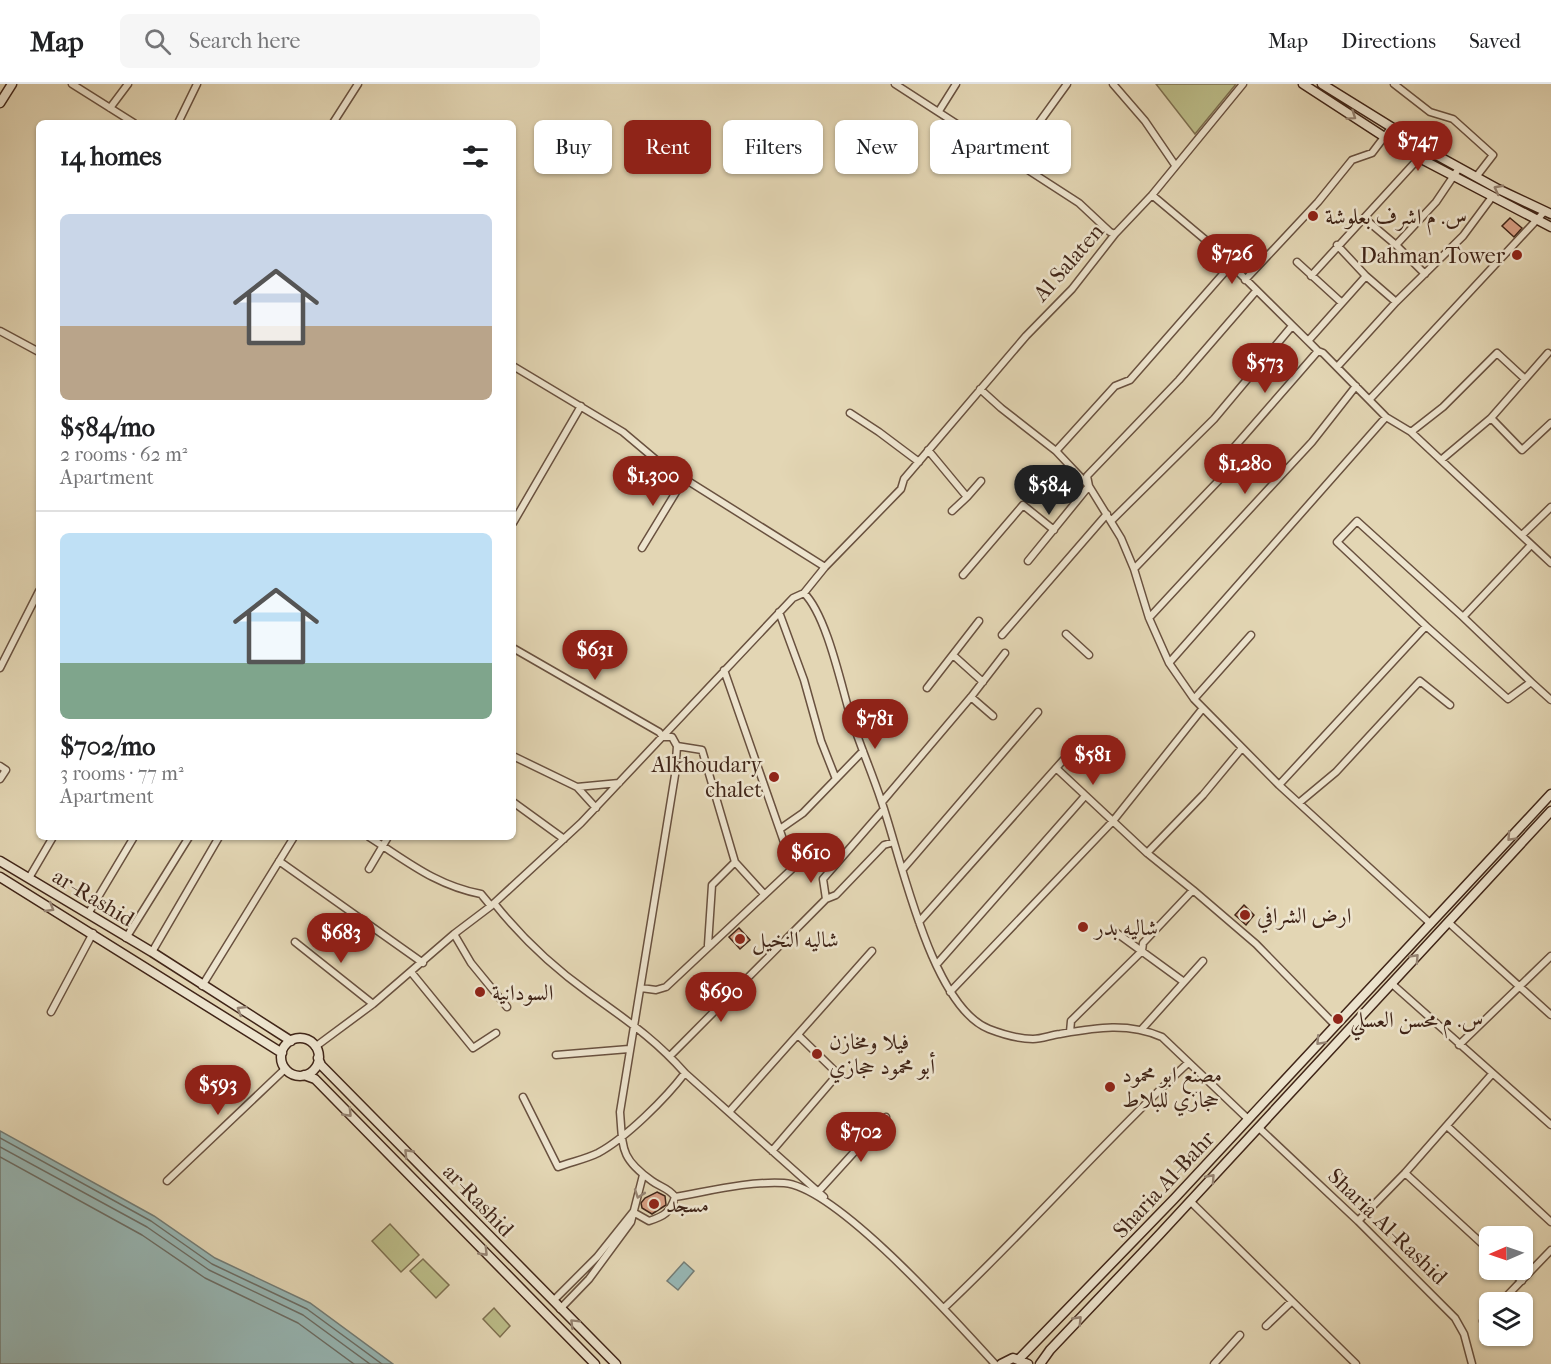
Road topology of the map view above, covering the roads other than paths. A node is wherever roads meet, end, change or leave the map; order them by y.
1 (12, 84) edge
2 (72, 84) edge
3 (128, 84) edge
4 (197, 84) edge
5 (357, 84) edge
6 (895, 84) edge
7 (956, 84) edge
8 (1067, 84) edge
9 (1113, 84) edge
10 (1244, 84) edge
11 (1303, 84) edge
12 (1322, 84) edge
13 (1394, 84) edge
14 (0, 103) edge
15 (110, 108) junction
16 (939, 111) junction
17 (129, 120) edge
18 (179, 120) edge
19 (335, 120) edge
20 (952, 120) edge
21 (1041, 120) edge
22 (1391, 128) junction
23 (1384, 138) junction
24 (1419, 158) junction
25 (1175, 165) junction
26 (1459, 168) junction
27 (1034, 174) edge
28 (1454, 177) junction
29 (1476, 177) junction
30 (1152, 195) junction
31 (1492, 197) junction
32 (1548, 213) edge
33 (1364, 218) junction
34 (1538, 221) junction
35 (1551, 227) edge
36 (1115, 234) junction
37 (1337, 245) junction
38 (1396, 245) junction
39 (1297, 262) dead end
40 (1230, 266) junction
41 (1425, 274) junction
42 (1311, 276) junction
43 (1366, 276) junction
44 (1245, 280) junction
45 (1256, 291) junction
46 (1396, 302) junction
47 (1342, 303) junction
48 (1292, 326) junction
49 (0, 331) edge
50 (1308, 341) junction
51 (36, 350) edge
52 (1318, 351) junction
53 (1548, 353) dead end
54 (1337, 367) junction
55 (516, 368) edge
56 (1525, 379) junction
57 (1356, 386) junction
58 (980, 388) junction
59 (1370, 399) junction
60 (580, 406) junction
61 (850, 413) dead end
62 (1386, 417) junction
63 (1491, 418) junction
64 (1551, 423) edge
65 (1411, 432) junction
66 (928, 450) junction
67 (1056, 451) junction
68 (1230, 452) dead end
69 (1441, 460) junction
70 (919, 462) junction
71 (1223, 476) dead end
72 (684, 479) junction
73 (981, 481) dead end
74 (1089, 486) junction
75 (967, 497) junction
76 (1551, 507) edge
77 (952, 511) dead end
78 (1109, 517) junction
79 (516, 518) edge
80 (1054, 530) junction
81 (1522, 535) junction
82 (1531, 545) junction
83 (642, 548) dead end
84 (1028, 561) dead end
85 (1551, 563) edge
86 (825, 567) junction
87 (1134, 569) junction
88 (963, 574) dead end
89 (804, 593) junction
90 (36, 597) edge
91 (779, 612) junction
92 (1463, 617) junction
93 (1149, 618) junction
94 (979, 621) dead end
95 (1426, 626) junction
96 (1066, 634) dead end
97 (1002, 635) dead end
98 (1251, 635) dead end
99 (516, 650) edge
100 (1005, 653) dead end
101 (952, 655) junction
102 (1089, 655) dead end
103 (1169, 663) junction
104 (0, 668) edge
105 (724, 670) junction
106 (983, 682) junction
107 (1531, 682) junction
108 (927, 688) dead end
109 (971, 697) junction
110 (1194, 699) junction
111 (1551, 700) edge
112 (1450, 705) dead end
113 (1203, 708) junction
114 (1038, 712) dead end
115 (993, 716) dead end
116 (663, 737) junction
117 (677, 746) junction
118 (1074, 748) dead end
119 (1242, 748) junction
120 (863, 751) junction
121 (516, 757) edge
122 (0, 766) edge
123 (1056, 768) junction
124 (0, 779) edge
125 (836, 779) junction
126 (619, 783) junction
127 (1279, 785) junction
128 (576, 787) junction
129 (1551, 794) edge
130 (1085, 796) junction
131 (1300, 802) junction
132 (516, 804) edge
133 (883, 806) junction
134 (596, 808) junction
135 (1551, 811) edge
136 (1113, 822) junction
137 (780, 829) junction
138 (564, 839) junction
139 (51, 840) edge
140 (132, 840) edge
141 (187, 840) edge
142 (217, 840) edge
143 (292, 840) edge
144 (374, 840) edge
145 (386, 840) edge
146 (894, 842) junction
147 (383, 846) junction
148 (1147, 853) junction
149 (0, 861) edge
150 (279, 861) junction
151 (735, 862) junction
152 (369, 869) dead end
153 (903, 869) junction
154 (0, 878) edge
155 (28, 878) junction
156 (1193, 891) junction
157 (764, 894) junction
158 (826, 899) junction
159 (493, 905) junction
160 (88, 914) junction
161 (919, 922) junction
162 (1448, 922) junction
163 (1431, 924) junction
164 (1114, 931) dead end
165 (93, 933) junction
166 (454, 934) junction
167 (126, 938) junction
168 (295, 942) dead end
169 (708, 946) junction
170 (872, 951) dead end
171 (1142, 951) junction
172 (152, 952) junction
173 (1551, 956) edge
174 (1203, 961) dead end
175 (423, 963) junction
176 (937, 964) junction
177 (411, 972) junction
178 (1184, 982) junction
179 (1391, 983) junction
180 (1520, 985) junction
181 (202, 986) junction
182 (641, 988) junction
183 (950, 992) junction
184 (374, 1004) junction
185 (507, 1007) dead end
186 (51, 1012) dead end
187 (1551, 1015) edge
188 (633, 1023) junction
189 (1335, 1025) junction
190 (1142, 1029) junction
191 (1070, 1032) junction
192 (496, 1033) dead end
193 (798, 1035) junction
194 (291, 1041) junction
195 (1459, 1045) junction
196 (315, 1047) junction
197 (629, 1049) junction
198 (282, 1053) junction
199 (556, 1055) dead end
200 (670, 1056) junction
201 (318, 1058) junction
202 (1300, 1062) junction
203 (1188, 1063) junction
204 (285, 1069) junction
205 (1310, 1071) junction
206 (685, 1073) junction
207 (1492, 1074) junction
208 (304, 1076) junction
209 (523, 1097) dead end
210 (729, 1112) junction
211 (886, 1117) dead end
212 (1248, 1119) junction
213 (1551, 1125) edge
214 (1447, 1126) junction
215 (1258, 1127) junction
216 (622, 1136) junction
217 (772, 1151) junction
218 (1405, 1173) junction
219 (643, 1175) junction
220 (166, 1181) dead end
221 (818, 1192) junction
222 (675, 1197) junction
223 (1190, 1201) junction
224 (838, 1210) junction
225 (633, 1212) junction
226 (1358, 1221) junction
227 (1551, 1221) edge
228 (1479, 1241) edge
229 (1551, 1250) edge
230 (1522, 1281) joint
231 (1511, 1292) edge
232 (553, 1301) junction
233 (1291, 1302) junction
234 (944, 1308) junction
235 (560, 1309) junction
236 (1266, 1326) dead end
237 (1240, 1335) dead end
238 (1019, 1359) junction
239 (595, 1364) edge
240 (616, 1364) edge
241 (995, 1364) edge
242 (1001, 1364) edge
243 (1028, 1364) edge
244 (1040, 1364) edge
245 (1214, 1364) edge
246 (1356, 1364) edge
247 (1472, 1364) edge

1 - 14 main road
2 - 15 street
3 - 15 street
4 - 18 street
5 - 19 street
6 - 16 street
7 - 16 street
8 - 21 street
9 - 25 street
10 - 25 street, Al Salaten
11 -> 23 main road
12 - 22 main road
13 - 29 street
15 - 17 street
16 - 20 street
22 - 23 street
22 - 26 main road
23 - 24 main road
23 - 44 street
24 - 28 main road
24 - 33 street
25 - 30 street, Al Salaten
26 - 28 street
26 - 29 main road
27 - 36 street
28 - 31 main road
28 - 38 street
32 -> 29 main road
30 - 36 street, Al Salaten
30 - 40 street
31 - 34 main road
31 - 41 street
32 - 34 street
33 - 37 street
33 - 38 street
34 - 35 main road
34 - 59 street
36 - 58 street, Al Salaten
37 - 42 street
37 - 43 street
38 - 41 street
39 - 42 street
40 - 44 street
40 - 67 street
41 - 46 street
42 - 47 street
43 - 46 street
43 - 47 street
44 - 45 street
45 - 48 street
45 - 74 street
46 - 54 street
47 - 50 street
48 - 50 street
48 - 78 street
49 - 51 street
50 - 52 street
52 - 54 street
52 - 68 street
53 - 56 street
54 - 57 street
55 - 60 street
56 - 63 street
56 - 65 street
57 - 59 street
57 - 93 street
58 - 66 street, Al Salaten
58 - 67 street
59 - 62 street
60 - 72 street
60 - 79 street
61 - 70 street
62 - 65 street
62 - 103 street
63 - 64 street
63 - 69 street
65 - 69 street
66 - 70 street, Al Salaten
66 - 75 street
67 - 74 street
69 - 81 street
70 - 86 street, Al Salaten
71 - 87 street
72 - 83 street
72 - 86 street
73 - 75 street
74 - 78 street
74 - 80 street
75 - 77 street
76 - 81 street
78 - 87 street
78 - 97 street
80 - 84 street
80 - 88 street
81 - 82 street
82 - 85 street
82 - 92 street
86 - 89 street, Al Salaten
87 - 93 street
89 - 91 street, Al Salaten
89 - 120 street
90 - 104 street
91 - 105 street, Al Salaten
91 - 125 street
92 - 95 street
92 - 107 street
93 - 103 street
94 - 101 street
95 - 107 street
95 - 127 street
96 - 102 street
98 - 110 street
99 - 116 street
100 - 106 street
101 - 106 street
101 - 108 street
103 - 110 street
105 - 116 street, Al Salaten
105 - 137 street
106 - 109 street
107 - 111 street
109 - 115 street
109 - 133 street
110 - 113 street
112 - 131 street
113 - 119 street
113 - 136 street
114 - 153 street
116 - 117 street
116 - 126 street, Al Salaten
117 - 151 street
117 - 182 street
118 - 123 street
119 - 127 street
119 - 148 street
120 - 125 street
120 - 133 street
121 - 128 street
122 - 124 street
123 - 130 street
123 - 161 street
125 - 137 street
126 - 128 street
126 - 134 street, Al Salaten
127 - 131 street
128 - 134 street
129 -> 163 main road, Sharia Al-Bahr
130 - 136 street
130 - 176 street
131 - 163 street
132 - 138 street
133 - 146 street
133 - 158 street
134 - 138 street, Al Salaten
135 - 162 main road, Sharia Al-Bahr
136 - 148 street
136 - 183 street
137 - 157 street
138 - 159 street, Al Salaten
139 - 155 street
140 - 160 street
141 - 167 street
142 - 172 street
143 - 150 street
144 - 147 street
145 - 147 street
146 - 153 street
146 - 158 street
147 - 152 street
147 - 159 street
148 - 156 street
149 - 155 main road, ar-Rashid
150 - 175 street
150 - 181 street
151 - 157 street
151 - 169 street
153 - 161 street
154 -> 165 main road, ar-Rashid
155 - 160 main road, ar-Rashid
156 - 171 street
156 - 189 street
157 - 169 street
158 - 200 street
159 - 166 street, Al Salaten
159 - 188 street
160 - 167 main road, ar-Rashid
161 - 176 street
179 -> 162 main road, Sharia Al-Bahr
162 - 180 street
163 - 189 main road, Sharia Al-Bahr
164 - 171 street
165 - 186 street
165 - 198 main road, ar-Rashid
166 - 175 street, Al Salaten
166 - 185 street
167 - 172 main road, ar-Rashid
168 - 184 street
169 - 182 street
170 - 193 street
171 - 178 street
171 - 191 street
172 - 181 main road, ar-Rashid
173 - 180 street
174 - 178 street
175 - 177 street, Al Salaten
176 - 183 street
177 - 184 street, Al Salaten
177 - 192 street
178 - 190 street
179 - 195 street
179 - 205 main road, Sharia Al-Bahr
180 - 187 street
180 - 195 street
194 -> 181 main road, ar-Rashid
182 - 188 street
183 - 191 street
184 - 196 street, Al Salaten
188 - 197 street
188 - 200 street
189 -> 202 main road, Sharia Al-Bahr
190 - 191 street
190 - 203 street
193 - 210 street
193 - 217 street
194 - 196 main road
194 - 198 main road
195 - 207 street
196 - 201 main road
197 - 199 street
197 - 216 street
198 - 204 main road
200 - 206 street
201 - 208 main road
232 -> 201 main road, ar-Rashid
202 - 205 main road
202 - 212 main road, Sharia Al-Bahr
203 - 212 street
203 - 234 street
204 - 208 main road
204 - 220 street
205 - 215 main road, Sharia Al-Bahr
206 - 210 street
206 - 216 street
207 - 213 street
207 - 214 street
208 -> 239 main road, ar-Rashid
209 - 216 street
210 - 217 street
211 - 221 street
212 - 238 main road, Sharia Al-Bahr
214 - 218 street
214 - 227 street
223 -> 215 main road, Sharia Al-Bahr
215 - 226 street, Sharia Al-Rashid
216 - 219 street
217 - 221 street
218 - 226 street
218 - 228 street
219 - 222 street
219 -> 225 street
221 - 224 street
222 - 224 street
222 - 225 street
223 - 233 street
244 -> 223 main road, Sharia Al-Bahr
224 - 234 street
225 - 232 street
225 - 235 street
226 - 247 street, Sharia Al-Rashid
229 - 230 street
230 - 231 street
232 - 235 main road, ar-Rashid
233 - 236 street
233 - 246 street
234 - 241 street
240 -> 235 main road, ar-Rashid
237 - 245 street
238 - 242 main road
238 - 243 main road

